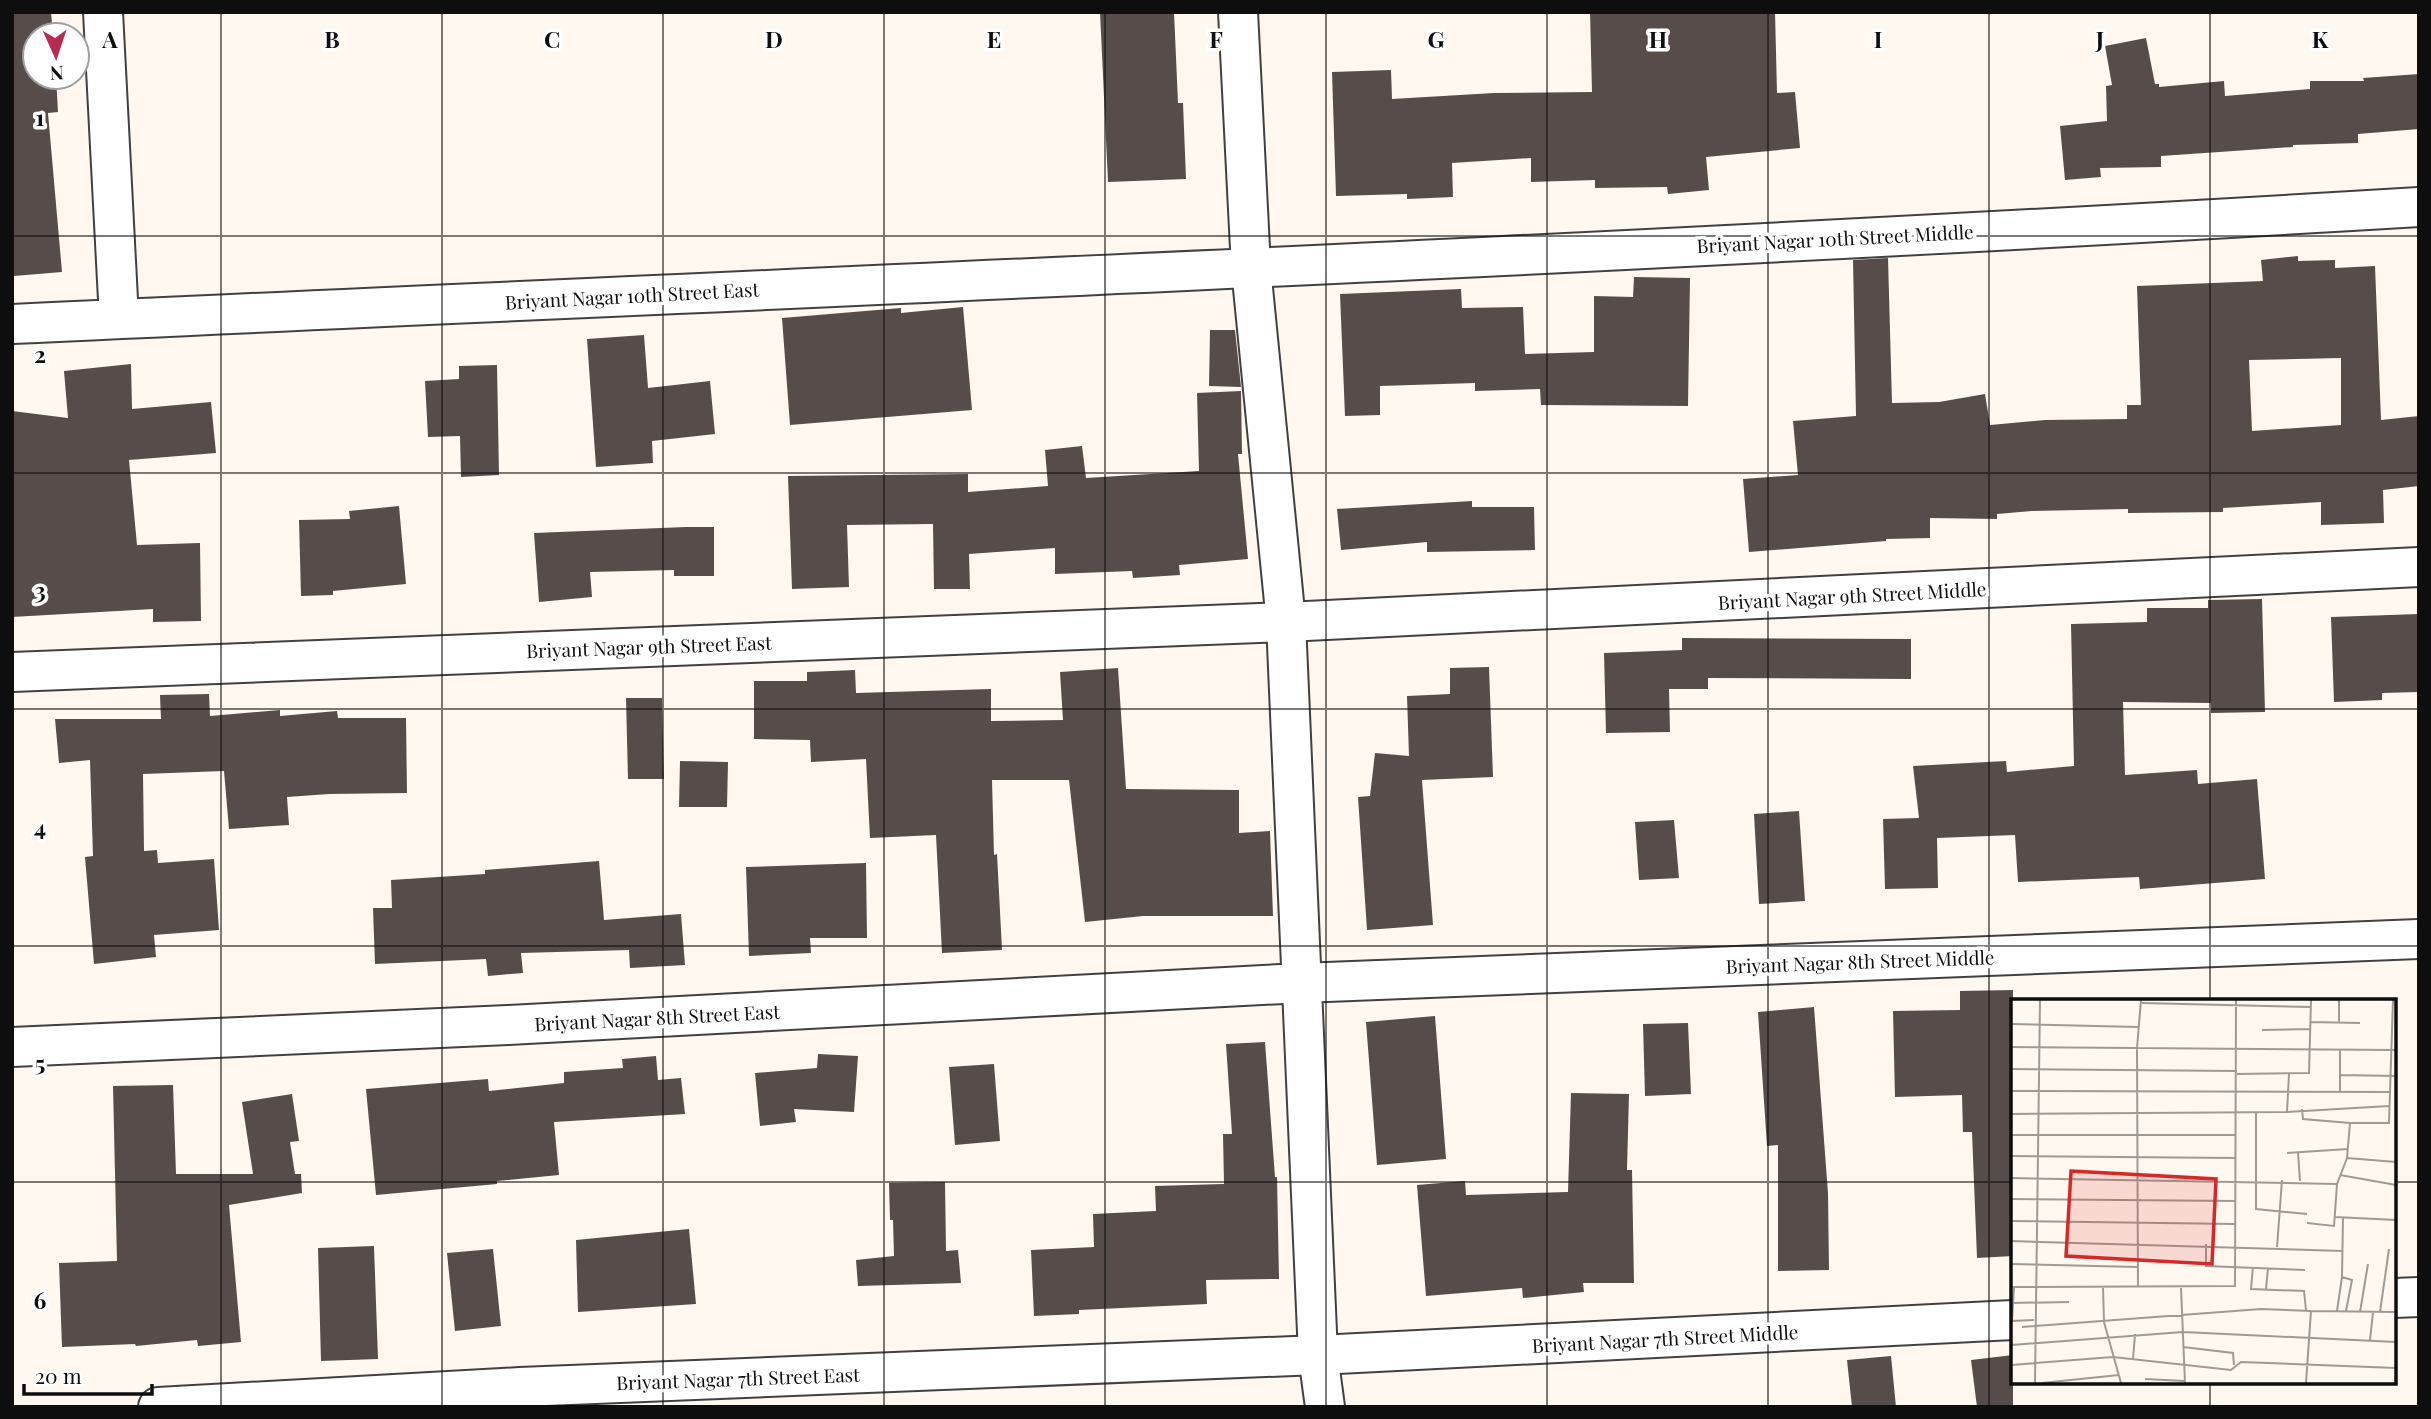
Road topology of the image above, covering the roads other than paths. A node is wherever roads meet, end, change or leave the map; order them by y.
1 (103, 12) edge
2 (1238, 12) edge
3 (2419, 206) edge
4 (1251, 268) junction
5 (119, 319) junction
6 (12, 324) edge
7 (2419, 567) edge
8 (1286, 622) junction
9 (12, 671) edge
10 (2419, 939) edge
11 (1301, 983) junction
12 (12, 1047) edge
13 (2419, 1297) edge
14 (2396, 1298) edge
15 (2011, 1320) edge
16 (1318, 1355) junction
17 (158, 1407) edge
18 (1325, 1407) edge

1 - 5 street
2 - 4 street
3 - 4 street, Briyant Nagar 10th Street Middle
4 - 5 street, Briyant Nagar 10th Street East
4 - 8 street
5 - 6 street, Briyant Nagar 10th Street East
7 - 8 street, Briyant Nagar 9th Street Middle
8 - 9 street, Briyant Nagar 9th Street East
8 - 11 street
10 - 11 street, Briyant Nagar 8th Street Middle
11 - 12 street, Briyant Nagar 8th Street East
11 - 16 street
13 - 14 street
15 - 16 street, Briyant Nagar 7th Street Middle
16 - 17 street, Briyant Nagar 7th Street East
16 - 18 street

